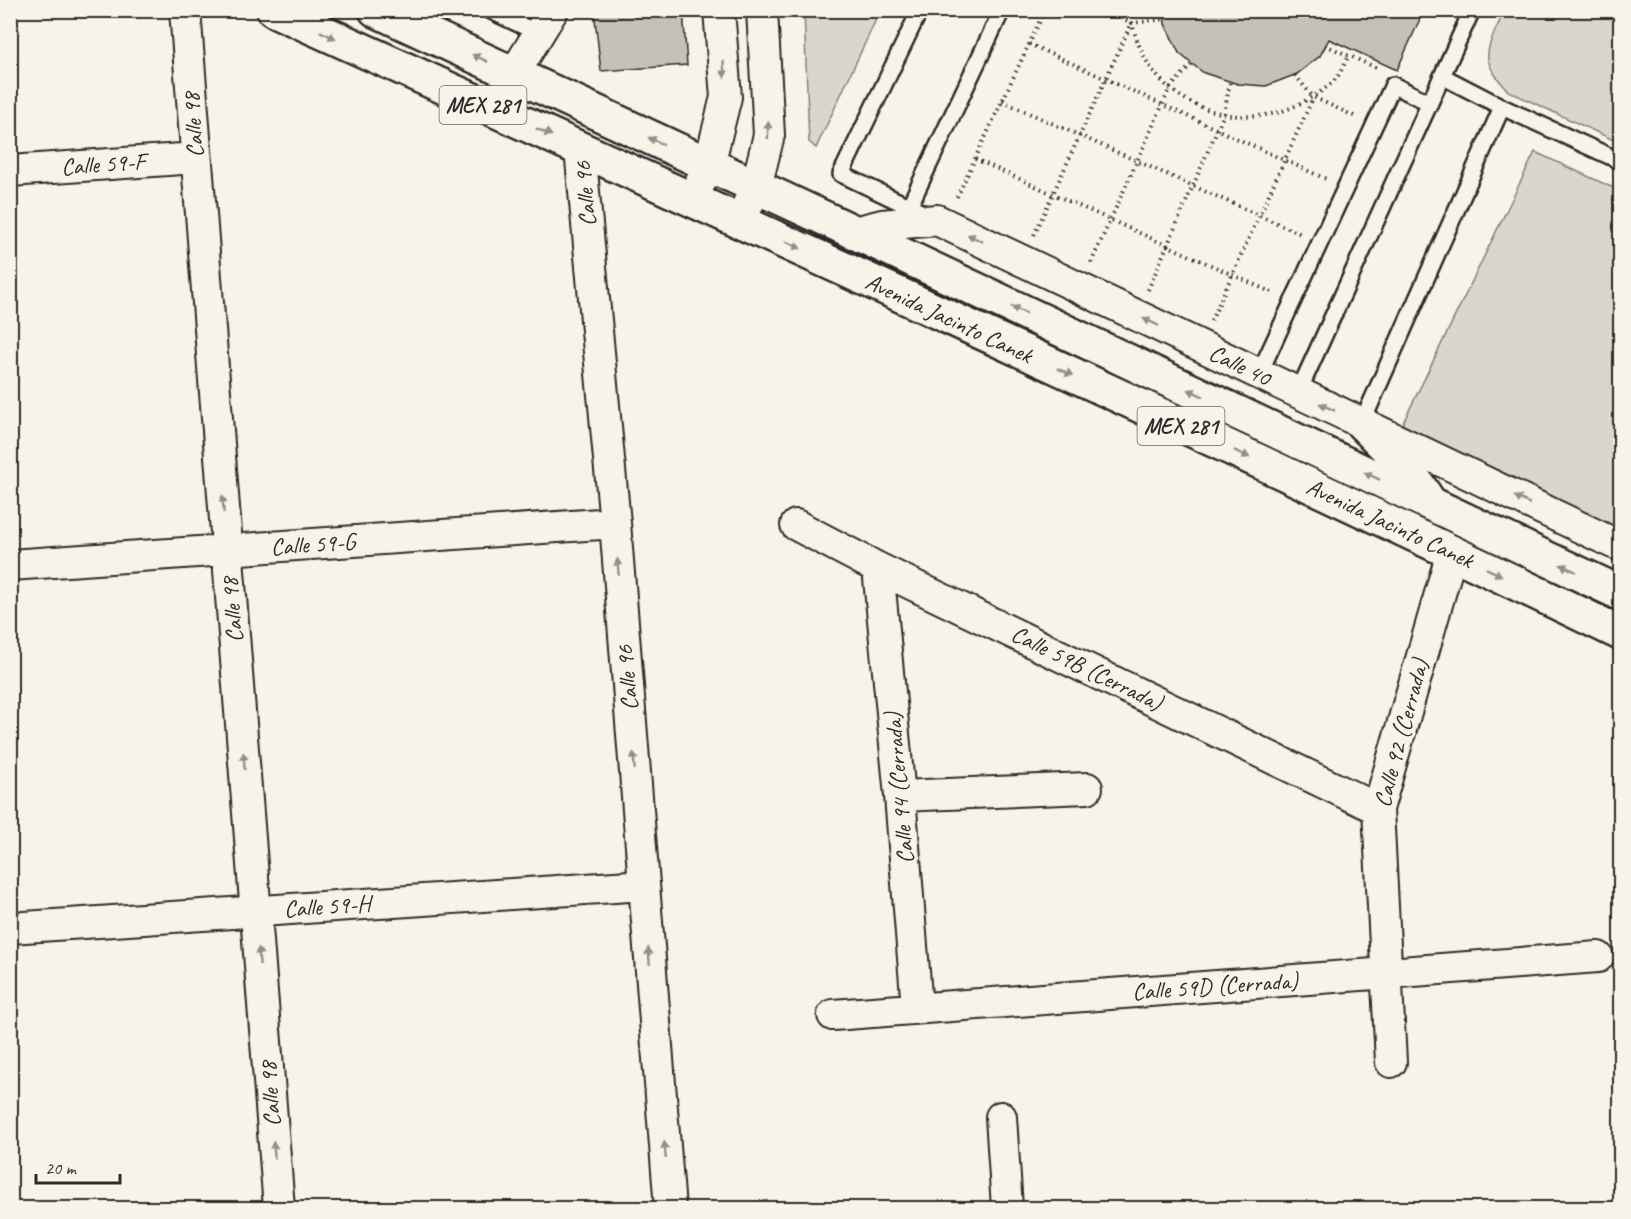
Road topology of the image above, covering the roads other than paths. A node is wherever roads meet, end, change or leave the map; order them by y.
1 (185, 10) edge
2 (274, 10) edge
3 (376, 10) edge
4 (489, 10) edge
5 (719, 10) edge
6 (762, 10) edge
7 (920, 10) edge
8 (1002, 10) edge
9 (1472, 10) edge
10 (545, 22) edge
11 (514, 74) junction
12 (1442, 76) junction
13 (1430, 103) junction
14 (1502, 107) junction
15 (580, 149) junction
16 (196, 158) junction
17 (1620, 161) edge
18 (710, 165) junction
19 (10, 171) edge
20 (756, 187) junction
21 (692, 199) junction
22 (909, 207) junction
23 (947, 210) junction
24 (740, 221) junction
25 (854, 232) junction
26 (1259, 374) junction
27 (1298, 393) junction
28 (1362, 423) junction
29 (1430, 503) junction
30 (615, 523) junction
31 (796, 525) dead end
32 (1620, 545) edge
33 (227, 549) junction
34 (1452, 552) junction
35 (10, 564) edge
36 (878, 568) junction
37 (1620, 592) edge
38 (1620, 633) edge
39 (1086, 788) dead end
40 (900, 796) junction
41 (1378, 809) junction
42 (644, 885) junction
43 (256, 911) junction
44 (10, 927) edge
45 (1598, 957) dead end
46 (1386, 973) junction
47 (917, 1008) junction
48 (833, 1015) dead end
49 (1390, 1062) dead end
50 (1001, 1117) dead end
51 (279, 1209) edge
52 (670, 1209) edge
53 (1007, 1209) edge

1 - 16 street, Calle 98
2 -> 15 main road, Avenida Jacinto Canek / MEX 281
11 -> 3 main road, Avenida Jacinto Canek / MEX 281
4 - 10 lane
5 -> 18 street
20 -> 6 street
7 - 22 lane
8 - 22 lane
9 - 12 lane
10 - 11 street
18 -> 11 main road, Avenida Jacinto Canek / MEX 281
12 - 13 lane
12 - 14 lane
13 - 26 lane
13 - 27 lane
14 - 17 lane
14 - 28 lane
15 - 21 main road, Avenida Jacinto Canek / MEX 281
15 - 30 street, Calle 96
16 - 19 street, Calle 59-F
33 -> 16 street, Calle 98
18 - 20 main road, Avenida Jacinto Canek / MEX 281
18 - 21 street
20 - 24 street
20 - 25 main road, Avenida Jacinto Canek / MEX 281
21 - 24 main road, Avenida Jacinto Canek / MEX 281
22 - 23 lane
23 - 25 street, Calle 40
26 -> 23 street, Calle 40
24 -> 34 main road, Avenida Jacinto Canek / MEX 281
29 -> 25 main road, Avenida Jacinto Canek / MEX 281
26 - 27 street, Calle 40
28 -> 27 street, Calle 40
28 - 29 main road
32 -> 28 street, Calle 40
37 -> 29 main road, Avenida Jacinto Canek / MEX 281
30 - 33 street, Calle 59-G
42 -> 30 street, Calle 96
31 - 36 street, Calle 59B (Cerrada)
33 - 35 street, Calle 59-G
43 -> 33 street, Calle 98
34 -> 38 main road, Avenida Jacinto Canek / MEX 281
34 - 41 street, Calle 92 (Cerrada)
36 - 40 street, Calle 94 (Cerrada)
36 - 41 street, Calle 59B (Cerrada)
39 - 40 street
40 - 47 street, Calle 94 (Cerrada)
41 - 46 street, Calle 92 (Cerrada)
42 - 43 street, Calle 59-H
52 -> 42 street, Calle 96
43 - 44 street, Calle 59-H
51 -> 43 street, Calle 98
45 - 46 street, Calle 59D (Cerrada)
46 - 47 street, Calle 59D (Cerrada)
46 - 49 street, Calle 92 (Cerrada)
47 - 48 street, Calle 59D (Cerrada)
50 - 53 street

